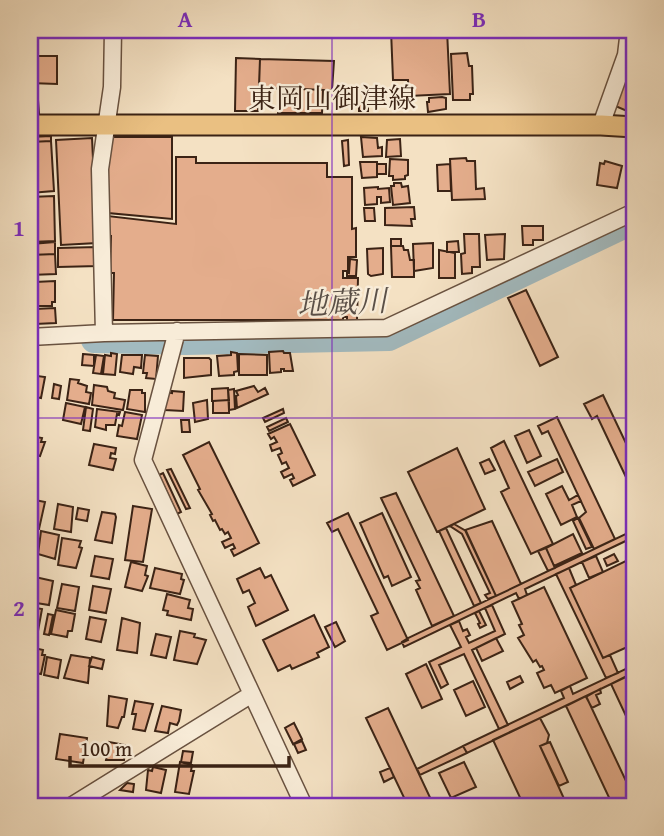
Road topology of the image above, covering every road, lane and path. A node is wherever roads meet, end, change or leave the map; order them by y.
1 (113, 30) edge
2 (629, 30) edge
3 (30, 125) edge
4 (106, 125) junction
5 (601, 125) junction
6 (634, 127) edge
7 (634, 212) edge
8 (177, 331) junction
9 (104, 333) junction
10 (30, 337) edge
11 (252, 694) junction
12 (71, 806) edge
13 (304, 806) edge

1 - 4 street
2 - 5 street
3 - 4 main road, 東岡山御津線
4 - 5 main road, 東岡山御津線
4 - 9 street
5 - 6 main road, 東岡山御津線
7 - 8 street
8 - 9 street
8 - 11 street
9 - 10 street
11 - 12 street
11 - 13 street

